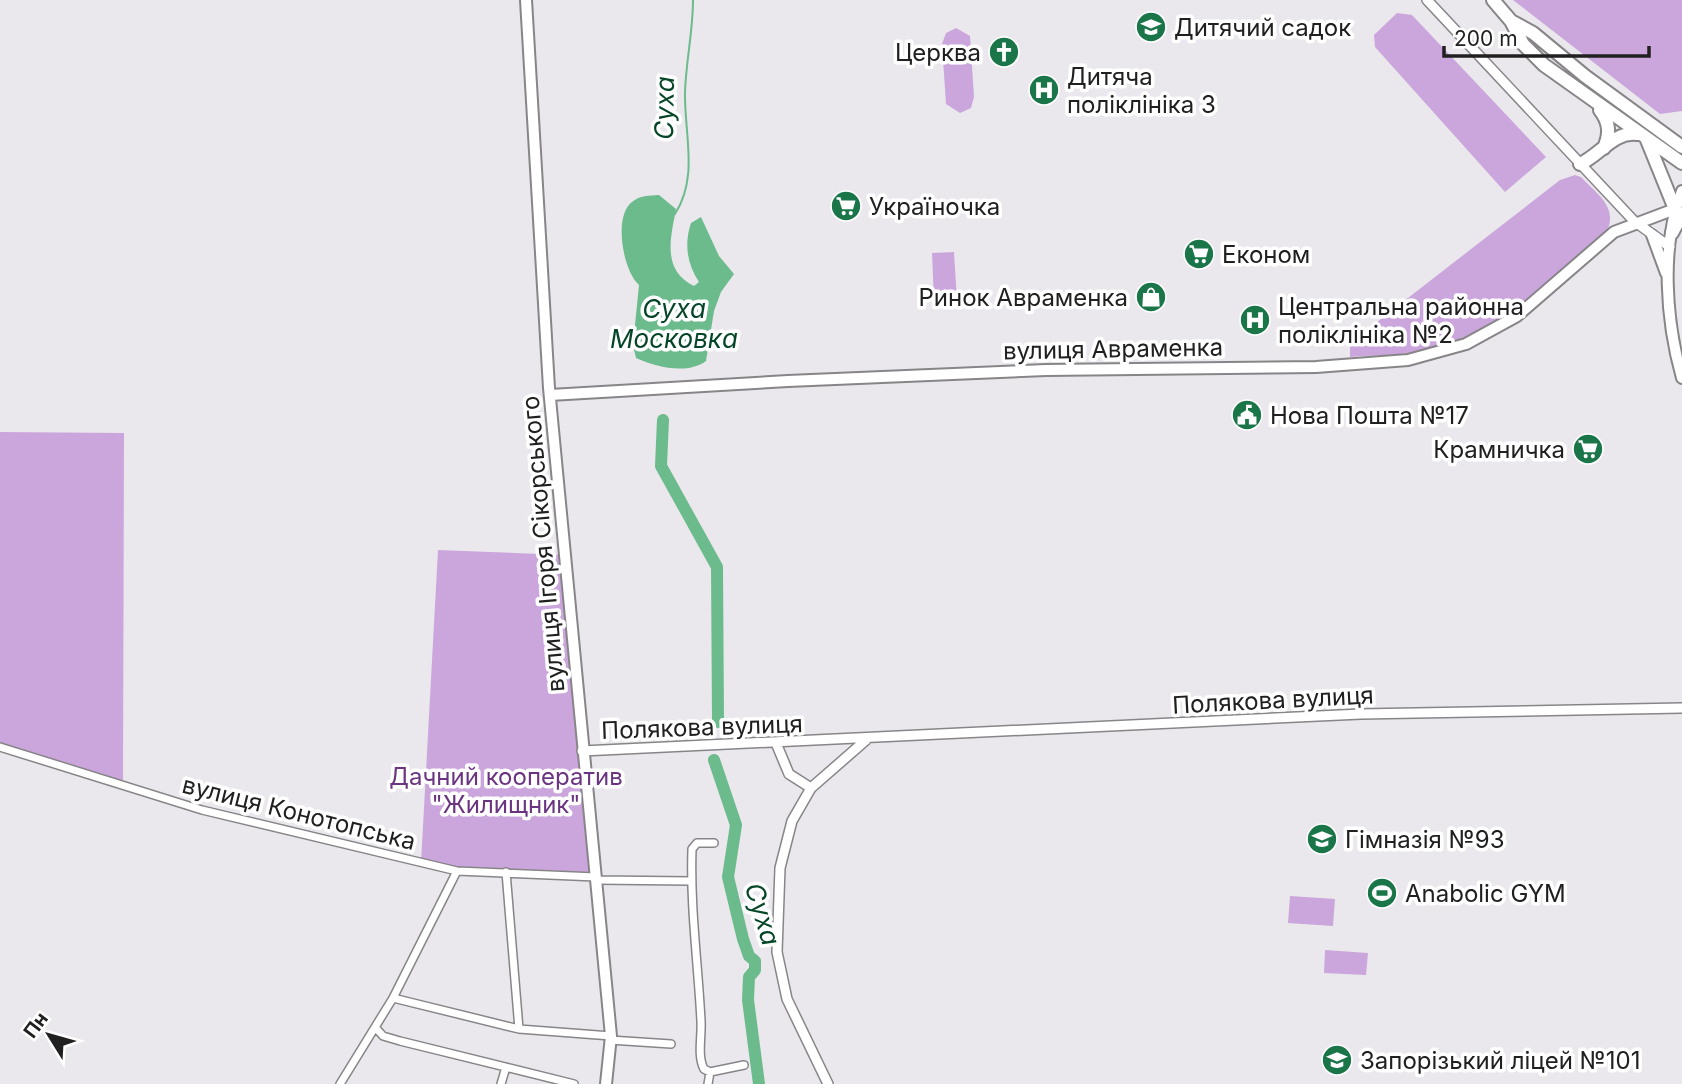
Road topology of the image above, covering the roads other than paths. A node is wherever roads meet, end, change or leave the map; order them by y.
1 (526, 0) edge
2 (1427, 0) edge
3 (1493, 0) edge
4 (1511, 21) junction
5 (1592, 101) junction
6 (1642, 137) junction
7 (1682, 147) edge
8 (1604, 149) junction
9 (1682, 163) edge
10 (1580, 164) junction
11 (1682, 191) edge
12 (1678, 211) edge
13 (1634, 221) junction
14 (1672, 233) joint
15 (1652, 235) junction
16 (1670, 247) junction
17 (1668, 286) junction
18 (1682, 378) edge
19 (550, 395) junction
20 (1682, 708) edge
21 (866, 740) junction
22 (776, 743) junction
23 (0, 747) edge
24 (582, 751) junction
25 (811, 788) junction
26 (714, 843) dead end
27 (457, 871) junction
28 (506, 872) junction
29 (596, 878) junction
30 (691, 881) junction
31 (393, 998) junction
32 (375, 1027) junction
33 (519, 1029) junction
34 (610, 1038) junction
35 (671, 1044) dead end
36 (744, 1065) dead end
37 (506, 1067) junction
38 (710, 1072) junction
39 (340, 1084) edge
40 (501, 1084) edge
41 (574, 1084) edge
42 (606, 1084) edge
43 (708, 1084) edge
44 (828, 1084) edge

1 - 19 main road, вулиця Ігоря Сікорського
2 - 10 street
3 - 4 highway
4 - 5 highway
4 - 7 highway
5 - 6 highway
5 - 8 highway
6 - 8 highway
6 - 9 highway
6 - 12 highway
8 - 10 highway
10 - 13 street
11 - 12 main road
12 - 13 main road, вулиця Авраменка
12 - 14 highway
13 - 15 street
13 - 19 main road, вулиця Авраменка
14 - 16 main road
15 - 16 street
15 - 17 main road
16 - 17 main road
17 - 18 main road
19 - 24 main road, вулиця Ігоря Сікорського
20 - 21 street, Полякова вулиця
21 - 22 street, Полякова вулиця
21 - 25 street
22 - 24 street, Полякова вулиця
22 - 25 street
23 - 27 street, вулиця Конотопська
24 - 29 main road, вулиця Ігоря Сікорського
25 - 44 street
26 - 30 street
27 - 28 street, вулиця Конотопська
27 - 31 street
28 - 29 street, вулиця Конотопська
28 - 33 street
29 - 30 street, вулиця Конотопська
29 - 34 main road, вулиця Ігоря Сікорського
30 - 38 street
31 - 32 street
31 - 33 street
32 - 37 street
32 - 39 street
33 - 34 street
34 - 35 street
34 - 42 main road, вулиця Ігоря Сікорського
36 - 38 street
37 - 40 street
37 - 41 street
38 - 43 street

